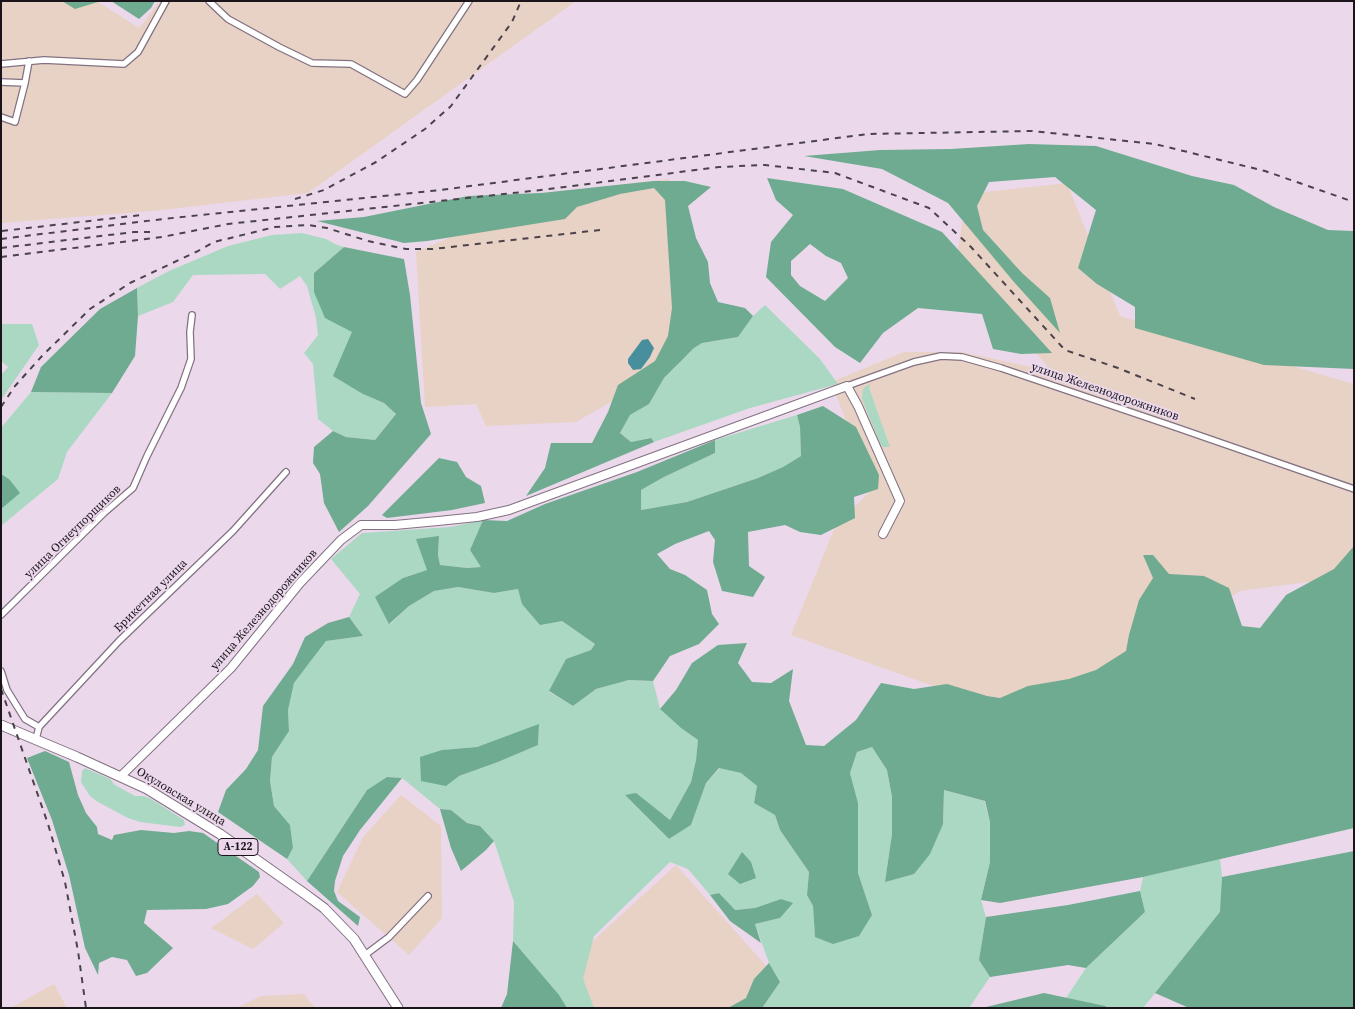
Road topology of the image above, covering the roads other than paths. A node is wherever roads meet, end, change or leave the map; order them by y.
1 (166, 1) edge
2 (209, 1) edge
3 (469, 1) edge
4 (29, 61) junction
5 (1, 64) edge
6 (1, 82) edge
7 (25, 83) junction
8 (1, 117) edge
9 (192, 315) dead end
10 (847, 386) junction
11 (286, 472) dead end
12 (1354, 489) edge
13 (884, 534) dead end
14 (1, 615) edge
15 (1, 671) edge
16 (1, 725) edge
17 (39, 727) junction
18 (36, 739) junction
19 (121, 776) junction
20 (428, 896) dead end
21 (365, 955) junction
22 (398, 1008) edge

1 - 4 street
2 - 3 street
4 - 5 street
4 - 7 street
6 - 7 street
7 - 8 street
9 - 14 street, улица Огнеупорщиков
10 - 12 street, улица Железнодорожников
10 - 13 street
10 - 19 street, улица Железнодорожников
11 - 17 street, Брикетная улица
15 - 17 street
16 - 18 main road, А-122
17 - 18 street, Брикетная улица
18 - 19 main road, Окуловская улица / А-122
19 - 21 main road, Окуловская улица / А-122
20 - 21 street
21 - 22 main road, Окуловская улица / А-122

